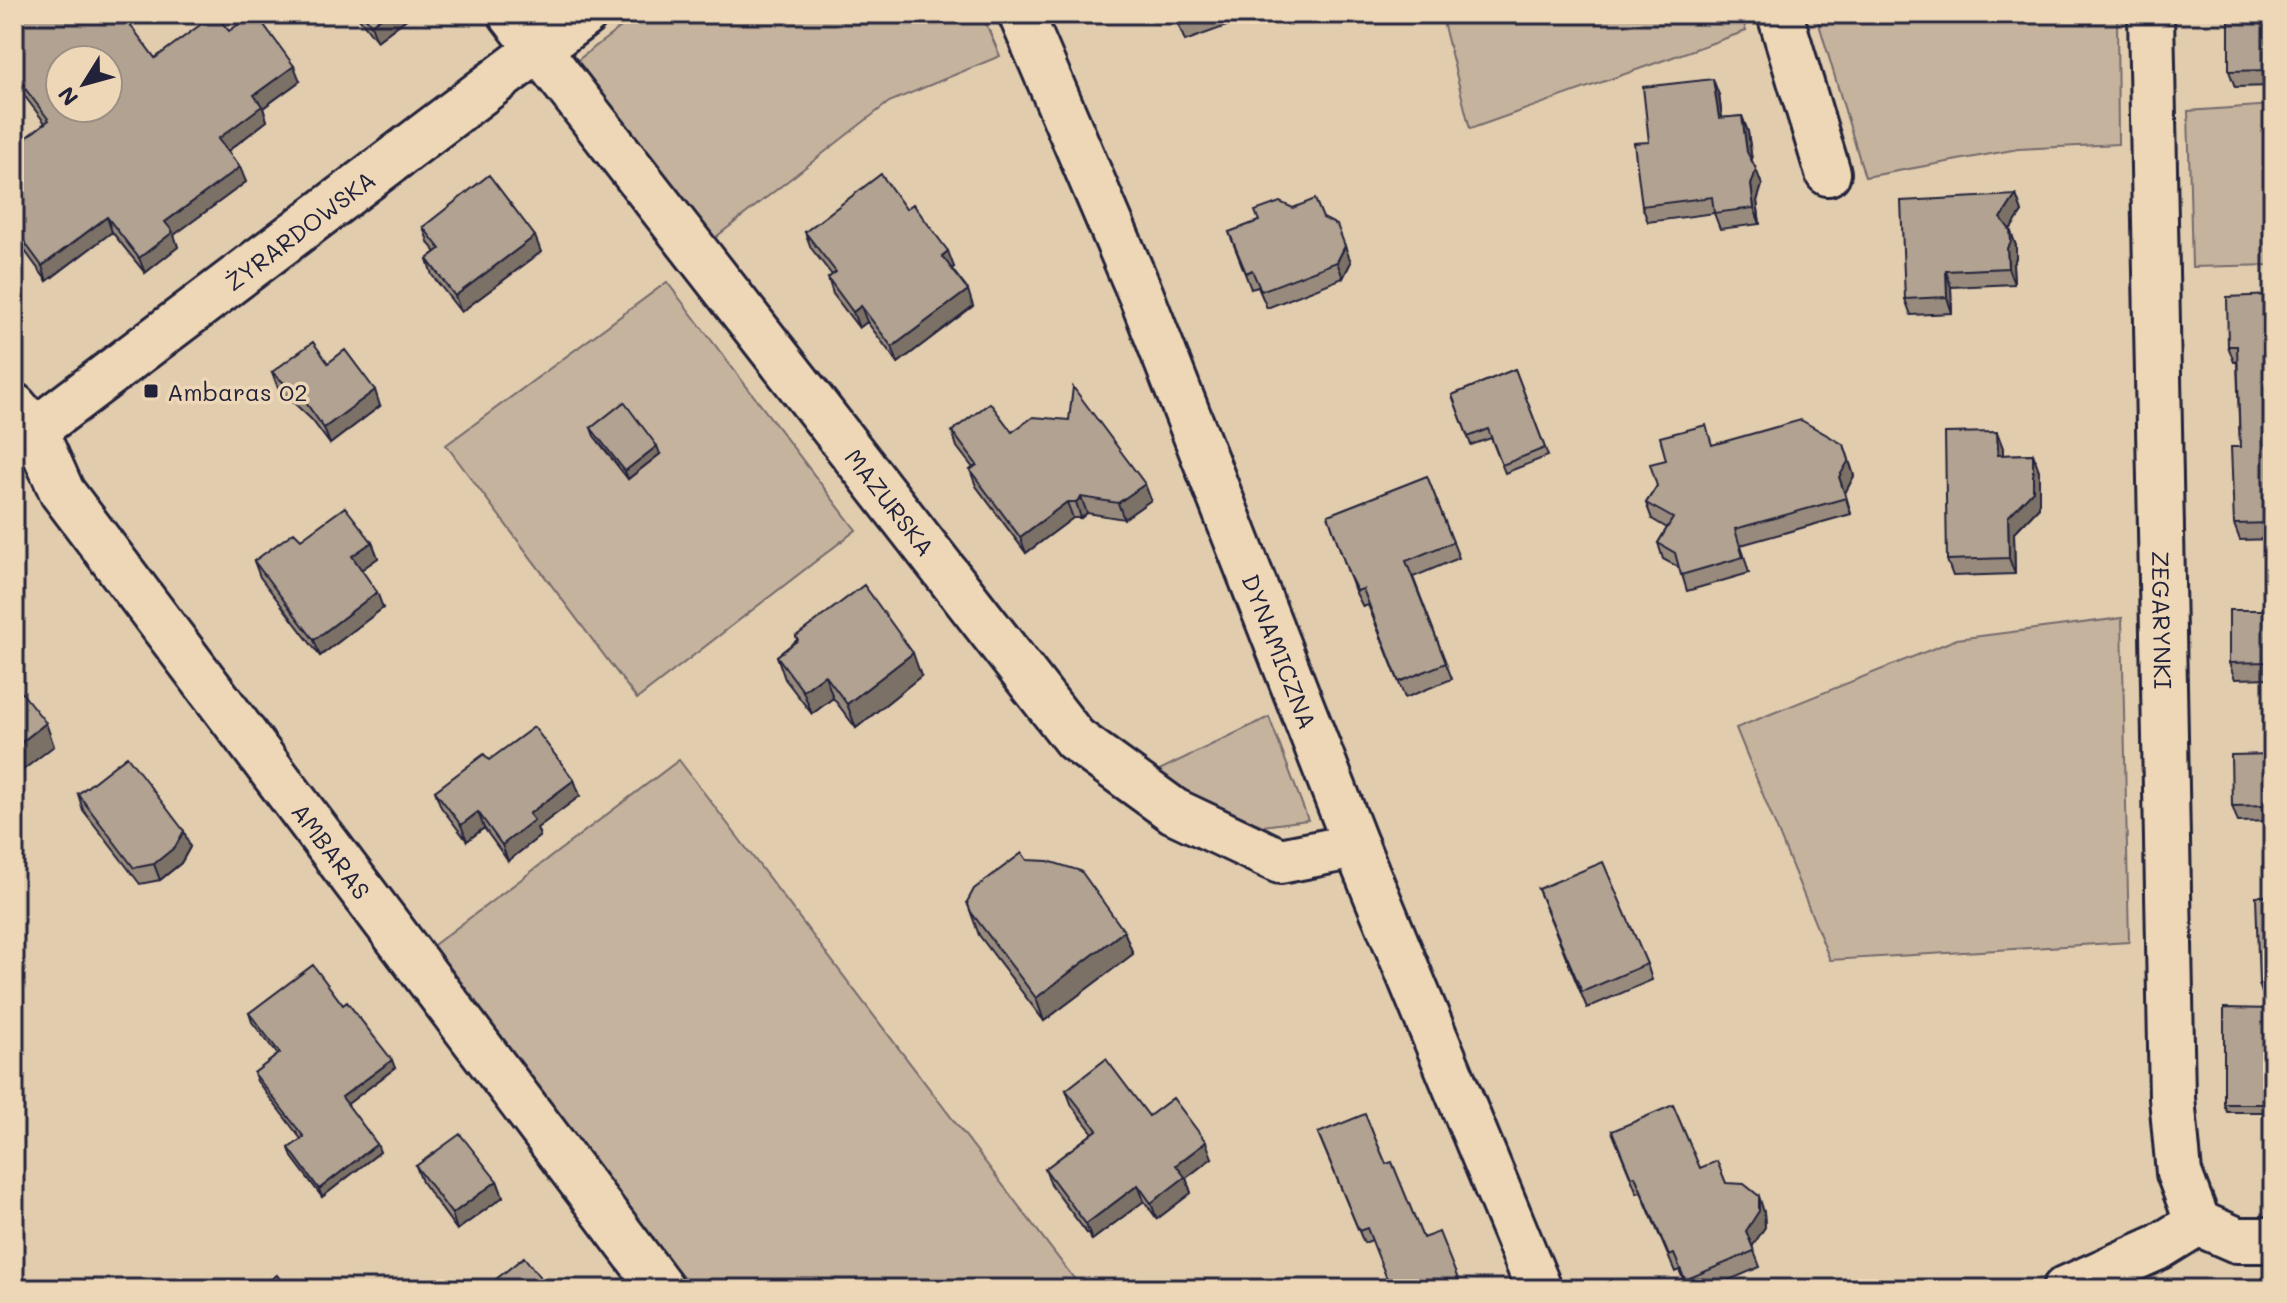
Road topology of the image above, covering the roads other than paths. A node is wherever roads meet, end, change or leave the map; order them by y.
1 (511, 14) edge
2 (585, 14) edge
3 (1021, 14) edge
4 (1780, 14) edge
5 (2151, 14) edge
6 (537, 50) junction
7 (1828, 173) dead end
8 (21, 428) edge
9 (1356, 846) junction
10 (2198, 1223) junction
11 (2273, 1240) edge
12 (662, 1289) edge
13 (1539, 1289) edge
14 (2065, 1289) edge

1 - 6 street, MAZURSKA
2 - 6 street, ŻYRARDOWSKA
3 - 9 street, DYNAMICZNA
4 - 7 street
5 - 10 street, ZEGARYNKI
6 - 8 street, ŻYRARDOWSKA
6 - 9 street, MAZURSKA
8 - 12 street, AMBARAS
9 - 13 street, DYNAMICZNA
10 - 11 street
10 - 14 street

